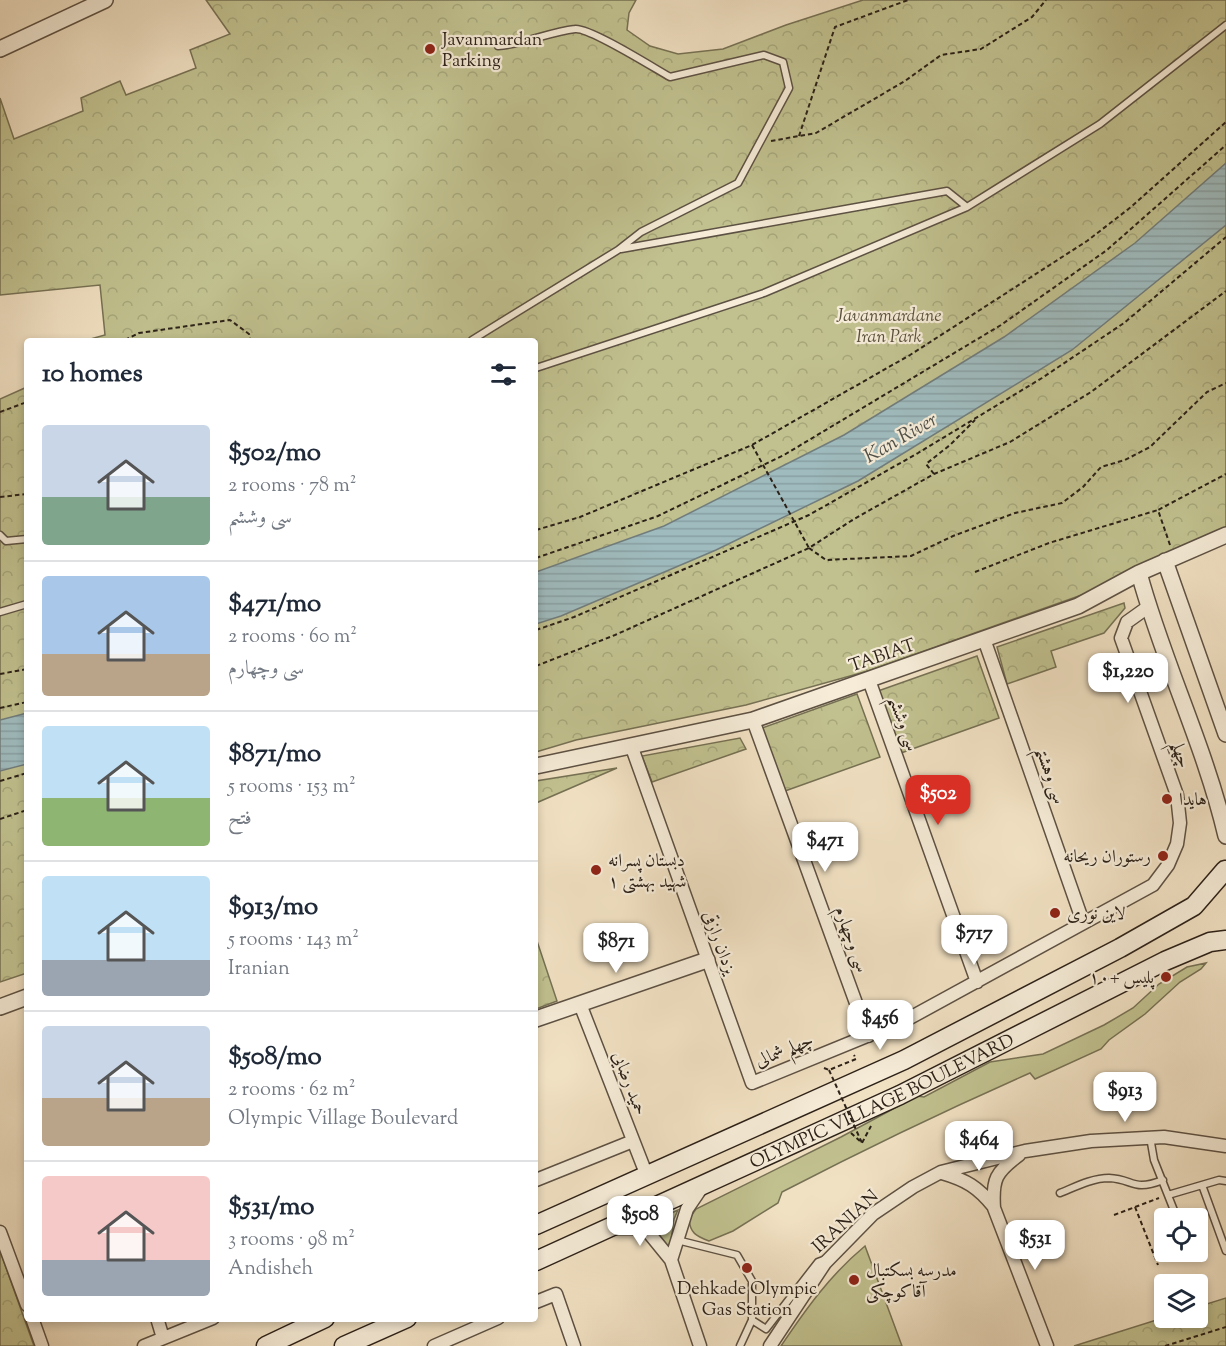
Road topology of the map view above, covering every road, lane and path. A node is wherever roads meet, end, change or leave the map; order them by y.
1 (105, 0) edge
2 (908, 0) edge
3 (1046, 0) edge
4 (1226, 25) edge
5 (498, 46) dead end
6 (0, 49) edge
7 (1226, 122) edge
8 (799, 136) junction
9 (759, 144) junction
10 (1226, 145) edge
11 (967, 207) junction
12 (1226, 237) edge
13 (618, 250) junction
14 (1226, 291) edge
15 (129, 338) edge
16 (250, 338) edge
17 (475, 338) edge
18 (538, 367) edge
19 (1226, 383) edge
20 (24, 403) edge
21 (0, 412) edge
22 (978, 417) junction
23 (752, 445) junction
24 (934, 474) junction
25 (1226, 474) edge
26 (24, 494) edge
27 (0, 497) edge
28 (1158, 510) junction
29 (538, 529) edge
30 (1226, 535) edge
31 (0, 536) edge
32 (24, 539) edge
33 (809, 549) junction
34 (538, 557) edge
35 (1170, 559) junction
36 (975, 572) dead end
37 (1139, 573) junction
38 (24, 605) edge
39 (1148, 607) junction
40 (0, 612) edge
41 (538, 629) edge
42 (984, 639) junction
43 (538, 665) edge
44 (24, 670) edge
45 (0, 674) edge
46 (870, 680) junction
47 (24, 703) edge
48 (0, 708) edge
49 (753, 720) junction
50 (1226, 734) edge
51 (631, 745) junction
52 (538, 766) edge
53 (24, 774) edge
54 (0, 781) edge
55 (24, 811) edge
56 (0, 819) edge
57 (1180, 823) joint
58 (1226, 836) edge
59 (1225, 867) edge
60 (1226, 889) edge
61 (1083, 922) junction
62 (1226, 940) edge
63 (707, 960) junction
64 (977, 982) junction
65 (24, 998) edge
66 (579, 1004) junction
67 (0, 1007) edge
68 (538, 1018) edge
69 (868, 1036) junction
70 (856, 1059) dead end
71 (752, 1083) joint
72 (1150, 1137) junction
73 (633, 1141) junction
74 (862, 1143) dead end
75 (1226, 1146) edge
76 (1025, 1151) junction
77 (941, 1172) junction
78 (647, 1176) junction
79 (538, 1179) edge
80 (1163, 1180) junction
81 (1226, 1181) edge
82 (703, 1185) junction
83 (1202, 1185) junction
84 (1060, 1193) dead end
85 (1168, 1195) junction
86 (1135, 1207) junction
87 (994, 1208) junction
88 (1173, 1208) edge
89 (1114, 1215) dead end
90 (538, 1224) edge
91 (610, 1228) junction
92 (0, 1232) edge
93 (677, 1240) junction
94 (1226, 1251) edge
95 (832, 1256) junction
96 (538, 1260) edge
97 (672, 1260) junction
98 (1158, 1265) dead end
99 (24, 1297) edge
100 (538, 1301) edge
101 (752, 1320) junction
102 (33, 1322) edge
103 (158, 1322) edge
104 (203, 1322) edge
105 (317, 1322) edge
106 (398, 1322) edge
107 (492, 1322) edge
108 (1226, 1327) edge
109 (163, 1338) junction
110 (461, 1341) edge
111 (42, 1346) edge
112 (144, 1346) edge
113 (266, 1346) edge
114 (344, 1346) edge
115 (434, 1346) edge
116 (574, 1346) edge
117 (700, 1346) edge
118 (740, 1346) edge
119 (770, 1346) edge
120 (1047, 1346) edge
121 (1165, 1346) edge

1 - 6 street
2 - 8 path
3 - 8 path
4 - 11 lane
5 - 9 lane
7 - 23 path
8 - 9 path
9 - 13 lane
10 - 34 path
11 - 13 lane
11 - 18 lane
12 - 22 path
13 - 17 lane
14 - 24 path
15 - 16 path
19 - 33 path
20 - 21 path
22 - 24 path
22 - 41 path
23 - 29 path
23 - 33 path, bridge
24 - 33 path
25 - 28 path
26 - 27 path
28 - 35 path
28 - 36 path
30 - 35 street, TABIAT
31 - 32 lane
33 - 43 path
35 - 37 street, TABIAT
35 - 50 street
37 - 39 street
37 - 42 street, TABIAT
38 - 40 lane
39 - 57 street, چهلم
39 - 58 street
42 - 46 street, TABIAT
42 - 61 street, سی وهشتم
44 - 45 path
46 - 49 street, TABIAT
46 - 64 street, سی وششم
47 - 48 path
49 - 51 street, TABIAT
49 - 69 street, سی وچهارم
51 - 52 street, TABIAT
51 - 63 street, یزدان رازقی
53 - 54 path
55 - 56 path
57 - 61 street, چهلم شمالی
59 - 60 main road
59 - 78 main road, OLYMPIC VILLAGE BOULEVARD
61 - 64 street, چهلم شمالی
62 - 82 main road, OLYMPIC VILLAGE BOULEVARD
63 - 66 street
63 - 71 street, یزدان رازقی
64 - 69 street, چهلم شمالی
65 - 67 street
66 - 68 street
66 - 73 street, حمید رضایی
69 - 71 street, چهلم شمالی
70 - 74 path, bridge
72 - 75 street, IRANIAN
72 - 76 street, IRANIAN
72 - 80 lane
73 - 78 street, حمید رضایی
73 - 79 street
76 - 77 street, IRANIAN
76 - 87 street
77 - 87 street
77 - 95 street, IRANIAN
78 - 90 main road, OLYMPIC VILLAGE BOULEVARD
80 - 84 lane
80 - 85 lane
81 - 83 lane
82 - 91 main road, OLYMPIC VILLAGE BOULEVARD
82 - 93 street
83 - 85 lane
83 - 94 lane
85 - 86 path
85 - 88 lane
86 - 89 path
86 - 98 path
87 - 120 street
91 - 96 main road, OLYMPIC VILLAGE BOULEVARD
91 - 97 street
92 - 99 street
93 - 97 street
93 - 101 lane
95 - 101 lane
95 - 119 street, IRANIAN
97 - 117 street
100 - 116 street
101 - 118 lane
102 - 111 street
103 - 109 street
104 - 109 street
105 - 113 main road
106 - 114 main road
107 - 110 street
108 - 121 path
109 - 112 street
110 - 115 street

